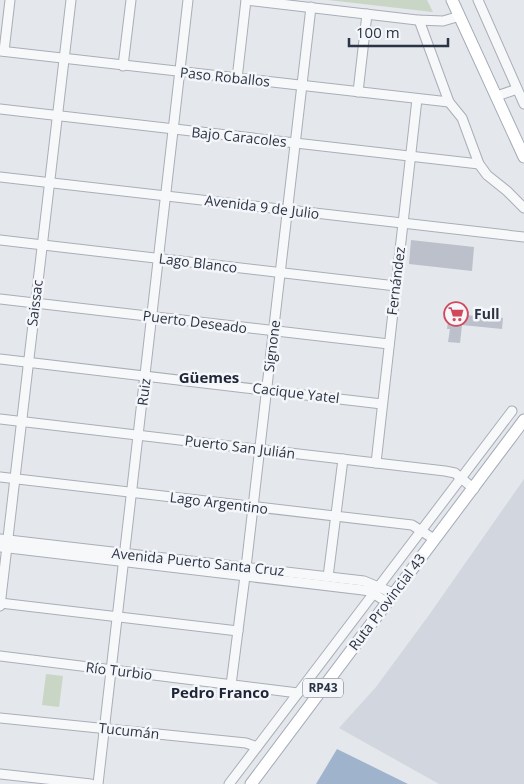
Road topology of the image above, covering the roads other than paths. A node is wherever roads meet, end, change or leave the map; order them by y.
1 (10, 0) edge
2 (71, 0) edge
3 (131, 0) edge
4 (188, 0) edge
5 (246, 0) edge
6 (452, 0) edge
7 (478, 0) edge
8 (311, 7) junction
9 (367, 14) junction
10 (460, 16) junction
11 (419, 20) junction
12 (2, 51) edge
13 (63, 58) junction
14 (123, 66) junction
15 (180, 72) junction
16 (237, 79) junction
17 (303, 85) junction
18 (358, 92) junction
19 (496, 96) junction
20 (521, 96) edge
21 (417, 99) junction
22 (450, 102) junction
23 (0, 109) edge
24 (57, 116) junction
25 (174, 129) junction
26 (296, 143) junction
27 (411, 156) junction
28 (524, 157) edge
29 (479, 164) junction
30 (0, 177) edge
31 (49, 182) junction
32 (166, 196) junction
33 (524, 208) edge
34 (288, 210) junction
35 (403, 223) junction
36 (524, 237) edge
37 (0, 240) edge
38 (41, 245) junction
39 (159, 258) junction
40 (281, 272) junction
41 (396, 286) junction
42 (0, 299) edge
43 (35, 303) junction
44 (152, 317) junction
45 (274, 331) junction
46 (389, 344) junction
47 (0, 359) edge
48 (28, 362) junction
49 (146, 376) junction
50 (267, 390) junction
51 (382, 404) junction
52 (512, 411) dead end
53 (0, 419) edge
54 (524, 420) edge
55 (21, 422) junction
56 (139, 436) junction
57 (260, 450) junction
58 (343, 459) junction
59 (376, 463) junction
60 (0, 477) edge
61 (461, 478) junction
62 (14, 479) junction
63 (474, 489) junction
64 (131, 493) junction
65 (253, 508) junction
66 (336, 516) junction
67 (422, 530) junction
68 (434, 539) junction
69 (3, 543) edge
70 (125, 558) junction
71 (246, 572) junction
72 (328, 577) junction
73 (376, 590) junction
74 (390, 597) junction
75 (0, 604) edge
76 (118, 616) junction
77 (238, 631) junction
78 (0, 656) edge
79 (111, 670) junction
80 (231, 685) junction
81 (298, 693) junction
82 (0, 718) edge
83 (104, 728) junction
84 (257, 747) junction
85 (0, 774) edge
86 (90, 784) edge
87 (98, 784) edge
88 (229, 784) edge
89 (252, 784) edge

1 - 12 street
2 - 13 street, Saissac
3 - 14 street
4 - 15 street, Ruiz
5 - 8 street
5 - 16 street
6 - 10 main road
7 - 20 street
8 - 9 street
8 - 17 street, Signone
9 - 11 street
9 - 18 street
10 - 11 street
10 - 19 main road
11 - 22 street
12 - 13 street, Paso Roballos
13 - 14 street, Paso Roballos
13 - 24 street, Saissac
14 - 15 street, Paso Roballos
15 - 16 street, Paso Roballos
15 - 25 street, Ruiz
16 - 17 street, Paso Roballos
17 - 18 street, Paso Roballos
17 - 26 street, Signone
18 - 21 street, Paso Roballos
19 - 20 street
19 - 28 main road
21 - 22 street, Paso Roballos
21 - 27 street, Fernández
22 - 29 street
23 - 24 street, Bajo Caracoles
24 - 25 street, Bajo Caracoles
24 - 31 street, Saissac
25 - 26 street, Bajo Caracoles
25 - 32 street, Ruiz
26 - 27 street, Bajo Caracoles
26 - 34 street, Signone
27 - 29 street, Bajo Caracoles
27 - 35 street, Fernández
29 - 33 street
30 - 31 street, Avenida 9 de Julio
31 - 32 street, Avenida 9 de Julio
31 - 38 street, Saissac
32 - 34 street, Avenida 9 de Julio
32 - 39 street, Ruiz
34 - 35 street, Avenida 9 de Julio
34 - 40 street, Signone
35 - 36 street, Avenida 9 de Julio
35 - 41 street, Fernández
37 - 38 street, Lago Blanco
38 - 39 street, Lago Blanco
38 - 43 street, Saissac
39 - 40 street, Lago Blanco
39 - 44 street, Ruiz
40 - 41 street, Lago Blanco
40 - 45 street, Signone
41 - 46 street, Fernández
42 - 43 street, Puerto Deseado
43 - 44 street, Puerto Deseado
43 - 48 street, Saissac
44 - 45 street, Puerto Deseado
44 - 49 street, Ruiz
45 - 46 street, Puerto Deseado
45 - 50 street, Signone
46 - 51 street, Fernández
47 - 48 street, Cacique Yatel
48 - 49 street, Cacique Yatel
48 - 55 street, Saissac
49 - 50 street, Cacique Yatel
49 - 56 street, Ruiz
50 - 51 street, Cacique Yatel
50 - 57 street, Signone
51 - 59 street, Fernández
52 - 61 street
53 - 55 street, Puerto San Julián
54 - 63 main road, Ruta Provincial 43 / RP43
55 - 56 street, Puerto San Julián
55 - 62 street, Saissac
56 - 57 street, Puerto San Julián
56 - 64 street, Ruiz
57 - 58 street, Puerto San Julián
57 - 65 street, Signone
58 - 59 street, Puerto San Julián
58 - 66 street
59 - 61 street, Puerto San Julián
60 - 62 street, Lago Argentino
61 - 63 street, Puerto San Julián
61 - 67 street
62 - 64 street, Lago Argentino
62 - 69 street, Saissac
63 - 68 main road, Ruta Provincial 43 / RP43
64 - 65 street, Lago Argentino
64 - 70 street, Ruiz
65 - 66 street, Lago Argentino
65 - 71 street, Signone
66 - 67 street, Lago Argentino
66 - 72 street
67 - 68 street, Lago Argentino
67 - 73 street
68 - 74 main road, Ruta Provincial 43 / RP43
69 - 70 street, Avenida Puerto Santa Cruz
69 - 75 street, Saissac
70 - 71 street, Avenida Puerto Santa Cruz
70 - 76 street, Ruiz
71 - 72 street, Avenida Puerto Santa Cruz
71 - 73 street, Avenida Puerto Santa Cruz
71 - 77 street, Signone
72 - 73 street, Avenida Puerto Santa Cruz
73 - 74 street, Avenida Puerto Santa Cruz
73 - 81 street
74 - 89 main road, Ruta Provincial 43 / RP43
75 - 76 street
76 - 77 street
76 - 79 street, Ruiz
77 - 80 street, Signone
78 - 79 street, Río Turbio
79 - 80 street, Río Turbio
79 - 83 street, Ruiz
80 - 81 street, Río Turbio
81 - 84 street
82 - 83 street, Tucumán
83 - 84 street, Tucumán
83 - 87 street, Ruiz
84 - 88 street
85 - 86 street

